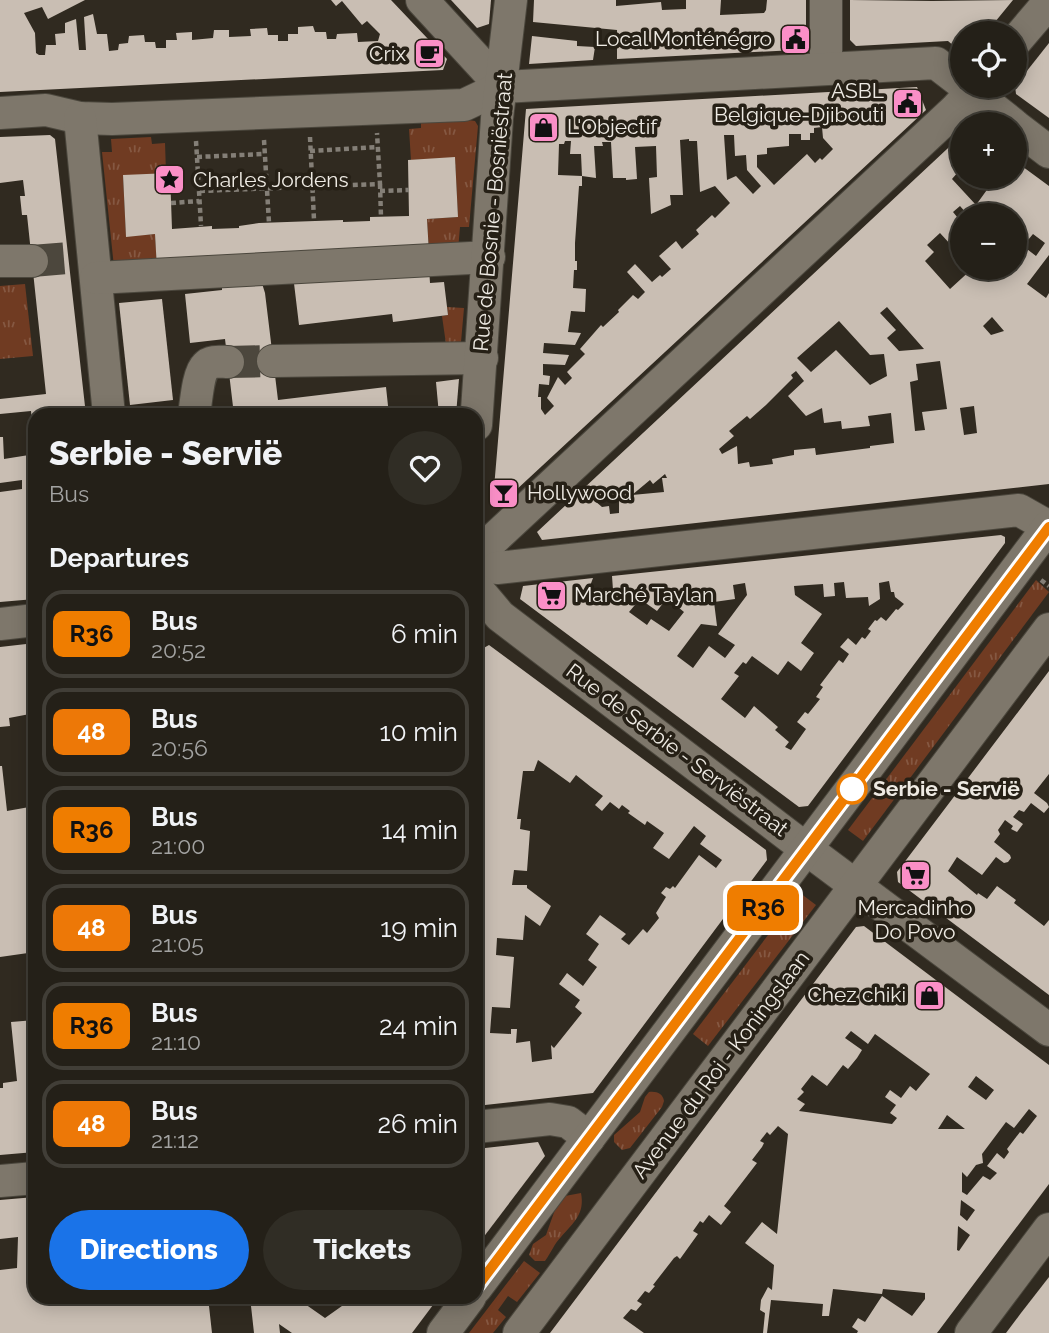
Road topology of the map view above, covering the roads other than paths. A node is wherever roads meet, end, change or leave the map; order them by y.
1 (422, 0) edge
2 (511, 0) edge
3 (826, 0) edge
4 (1049, 2) edge
5 (1027, 28) edge
6 (826, 69) junction
7 (950, 73) edge
8 (502, 87) junction
9 (961, 98) edge
10 (982, 98) edge
11 (999, 112) edge
12 (0, 113) edge
13 (80, 118) junction
14 (1027, 135) edge
15 (1049, 152) edge
16 (489, 257) junction
17 (0, 261) edge
18 (32, 261) tunnel mouth
19 (86, 264) junction
20 (482, 358) junction
21 (273, 361) tunnel mouth
22 (228, 362) tunnel mouth
23 (108, 408) edge
24 (195, 408) edge
25 (478, 408) edge
26 (1049, 527) edge
27 (483, 568) edge
28 (483, 569) edge
29 (483, 572) edge
30 (28, 621) edge
31 (0, 624) edge
32 (1049, 629) edge
33 (807, 849) junction
34 (856, 885) junction
35 (1049, 1030) edge
36 (483, 1126) edge
37 (589, 1138) junction
38 (28, 1179) edge
39 (0, 1181) edge
40 (1049, 1229) edge
41 (483, 1279) edge
42 (465, 1304) edge
43 (443, 1333) edge
44 (519, 1333) edge
45 (971, 1333) edge

1 - 8 street
2 - 8 street, Rue de Bosnie - Bosniëstraat
3 - 6 street
4 - 5 street
6 - 7 street
6 - 8 street
8 - 13 street
8 - 16 street, Rue de Bosnie - Bosniëstraat
9 - 27 street
10 - 11 street
12 - 13 street
13 - 19 street
14 - 15 street
16 - 19 street
16 - 20 street, Rue de Bosnie - Bosniëstraat
17 - 18 street
19 - 23 street
20 - 21 street
20 - 25 street, Rue de Bosnie - Bosniëstraat
22 - 24 street
26 - 28 street
26 - 33 street
29 - 33 street, Rue de Serbie - Serviëstraat
30 - 31 street
32 - 34 street, Avenue du Roi - Koningslaan
33 - 34 street, Rue de Serbie - Serviëstraat
33 - 37 street
34 - 35 street, Rue de Serbie - Serviëstraat
34 - 44 street, Avenue du Roi - Koningslaan
36 - 37 street
37 - 41 street
38 - 39 street
40 - 45 street
42 - 43 street

